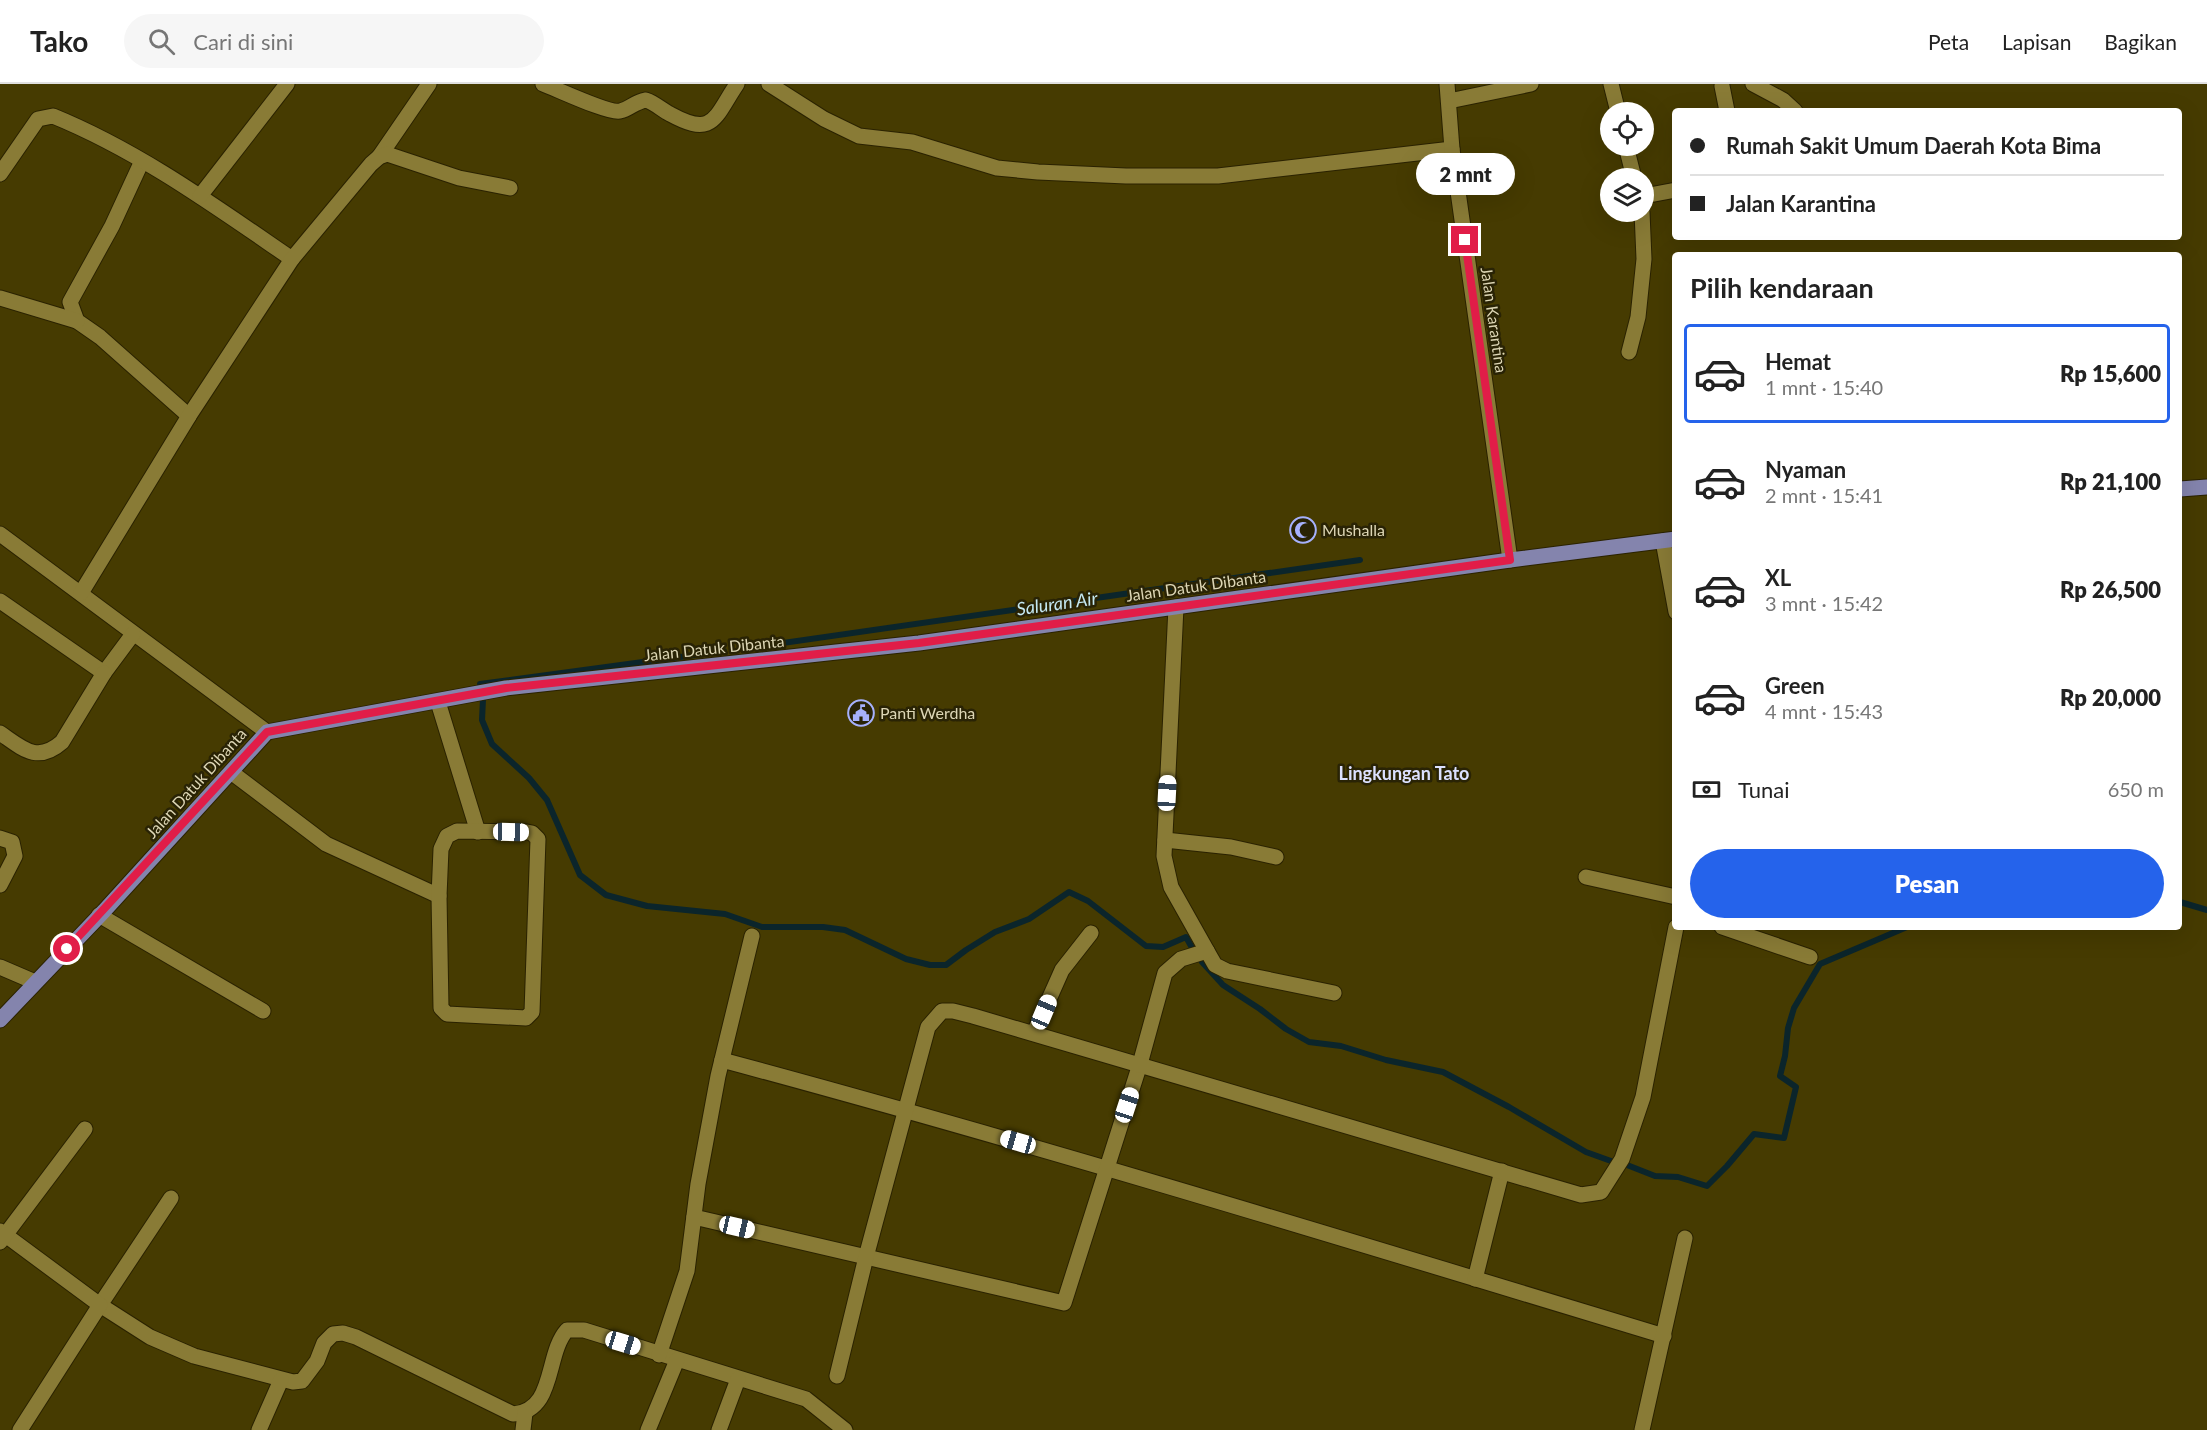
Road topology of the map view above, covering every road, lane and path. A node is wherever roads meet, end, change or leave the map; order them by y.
1 (287, 84) edge
2 (429, 84) edge
3 (543, 84) edge
4 (737, 84) edge
5 (769, 84) edge
6 (1447, 84) edge
7 (1531, 84) edge
8 (1611, 84) edge
9 (1753, 84) edge
10 (1722, 86) dead end
11 (1449, 101) junction
12 (1616, 102) edge
13 (1726, 108) edge
14 (1792, 108) edge
15 (1452, 149) junction
16 (379, 157) junction
17 (142, 161) junction
18 (0, 174) edge
19 (510, 188) dead end
20 (1672, 191) edge
21 (1654, 194) edge
22 (200, 196) junction
23 (1642, 222) edge
24 (292, 259) junction
25 (0, 298) edge
26 (77, 321) junction
27 (1629, 351) dead end
28 (189, 416) junction
29 (2207, 487) edge
30 (2182, 489) edge
31 (0, 534) edge
32 (1669, 540) edge
33 (1510, 560) junction
34 (1672, 571) edge
35 (81, 593) junction
36 (0, 601) edge
37 (1176, 607) junction
38 (133, 634) junction
39 (104, 674) junction
40 (438, 702) junction
41 (267, 732) junction
42 (0, 733) edge
43 (231, 772) junction
44 (478, 832) junction
45 (0, 838) edge
46 (1165, 840) junction
47 (1276, 857) dead end
48 (1586, 878) dead end
49 (0, 885) edge
50 (439, 896) junction
51 (1672, 896) edge
52 (99, 915) junction
53 (1675, 930) edge
54 (1731, 930) edge
55 (1091, 933) dead end
56 (752, 936) dead end
57 (1207, 951) junction
58 (1810, 957) dead end
59 (0, 967) edge
60 (34, 982) junction
61 (1334, 993) dead end
62 (263, 1011) dead end
63 (0, 1020) edge
64 (1034, 1033) junction
65 (722, 1060) junction
66 (1140, 1064) junction
67 (906, 1109) junction
68 (85, 1129) dead end
69 (1107, 1168) junction
70 (1502, 1171) junction
71 (171, 1198) dead end
72 (694, 1217) junction
73 (2, 1236) edge
74 (1685, 1238) dead end
75 (866, 1257) junction
76 (1475, 1279) junction
77 (100, 1305) junction
78 (1664, 1336) junction
79 (659, 1355) junction
80 (677, 1360) junction
81 (837, 1376) dead end
82 (738, 1379) junction
83 (281, 1380) junction
84 (525, 1413) junction
85 (20, 1430) edge
86 (259, 1430) edge
87 (523, 1430) edge
88 (648, 1430) edge
89 (719, 1430) edge
90 (845, 1430) edge
91 (1642, 1430) edge

1 - 22 street
2 - 16 street
3 - 4 street
5 - 15 street
6 - 11 street, Jalan Karantina
7 - 11 street
8 - 12 street
9 - 14 street
10 - 13 street
11 - 15 street, Jalan Karantina
15 - 33 street, Jalan Karantina
16 - 19 street
16 - 24 street
17 - 18 street
17 - 22 street
17 - 26 street
20 - 21 street
22 - 24 street
23 - 27 street
24 - 28 street
25 - 26 street
26 - 28 street
28 - 35 street
29 - 30 main road
31 - 35 street
32 - 33 main road, Jalan Datuk Dibanta
32 - 34 street
33 - 37 main road, Jalan Datuk Dibanta
35 - 38 street
36 - 39 street
37 - 40 main road, Jalan Datuk Dibanta
37 - 46 street
38 - 39 street
38 - 41 street
39 - 42 street
40 - 41 main road, Jalan Datuk Dibanta
40 - 44 street
41 - 43 main road, Jalan Datuk Dibanta
43 - 50 street
43 - 52 main road, Jalan Datuk Dibanta
44 - 50 street
44 - 50 street
45 - 49 street
46 - 47 street
46 - 57 street
48 - 51 street
52 - 60 main road, Jalan Datuk Dibanta
52 - 62 street
53 - 70 street
54 - 58 street
55 - 64 street
56 - 65 street
57 - 61 street
57 - 66 street
59 - 60 street
60 - 63 main road, Jalan Datuk Dibanta
64 - 66 street
64 - 67 street
65 - 67 street
65 - 72 street
66 - 69 street
66 - 70 street
67 - 69 street
67 - 75 street
68 - 73 street
69 - 75 street
69 - 76 street
70 - 76 street
71 - 77 street
72 - 75 street
72 - 79 street
73 - 77 street
74 - 78 street
75 - 81 street
76 - 78 street
77 - 83 street
77 - 85 street
78 - 91 street
79 - 80 street
79 - 84 street
80 - 82 street
80 - 88 street
82 - 89 street
82 - 90 street
83 - 84 street
83 - 86 street
84 - 87 street

